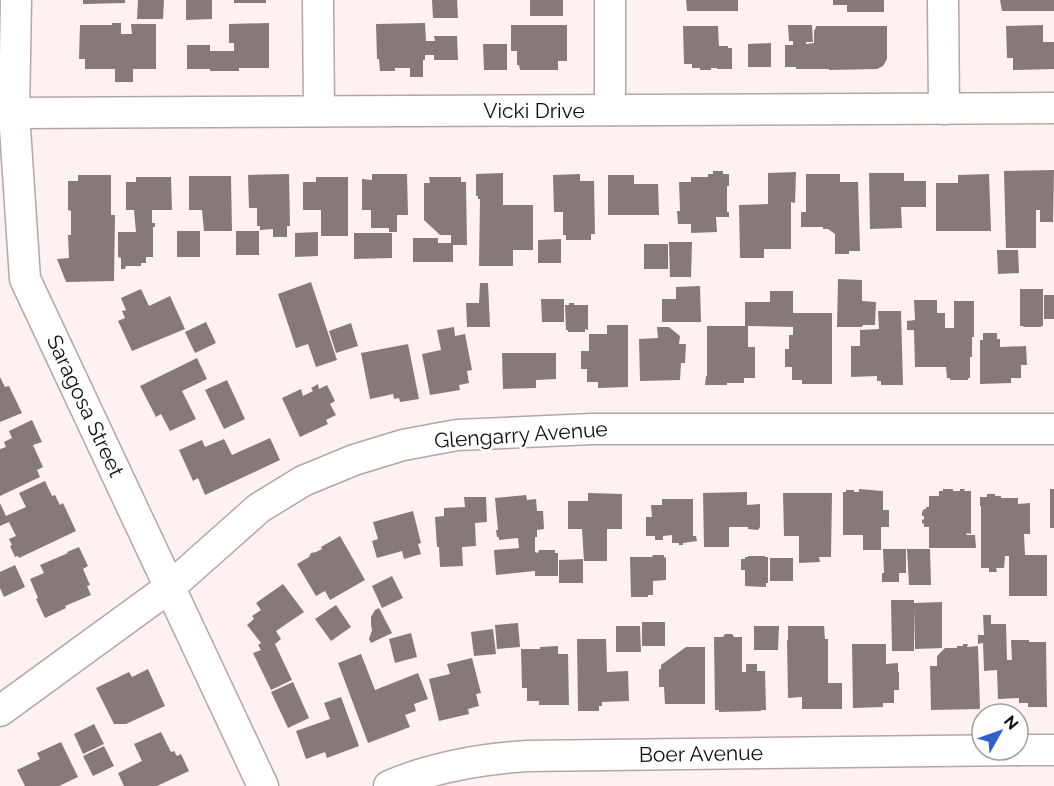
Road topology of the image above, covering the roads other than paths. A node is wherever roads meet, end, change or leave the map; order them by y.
1 (16, 0) edge
2 (318, 0) edge
3 (610, 0) edge
4 (943, 0) edge
5 (1054, 108) edge
6 (944, 109) junction
7 (610, 110) junction
8 (319, 111) junction
9 (14, 113) junction
10 (13, 280) edge
11 (1054, 429) edge
12 (170, 587) junction
13 (0, 711) edge
14 (1030, 750) edge
15 (1054, 750) edge
16 (970, 751) edge
17 (263, 786) edge
18 (388, 786) edge

1 - 9 street, Saragosa Street
2 - 8 street
3 - 7 street
4 - 6 street
5 - 6 street, Vicki Drive
6 - 7 street, Vicki Drive
7 - 8 street, Vicki Drive
8 - 9 street, Vicki Drive
9 - 10 street, Saragosa Street
10 - 12 street, Saragosa Street
11 - 12 street, Glengarry Avenue
12 - 13 street, Glengarry Avenue
12 - 17 street, Saragosa Street
14 - 15 street, Boer Avenue
16 - 18 street, Boer Avenue

